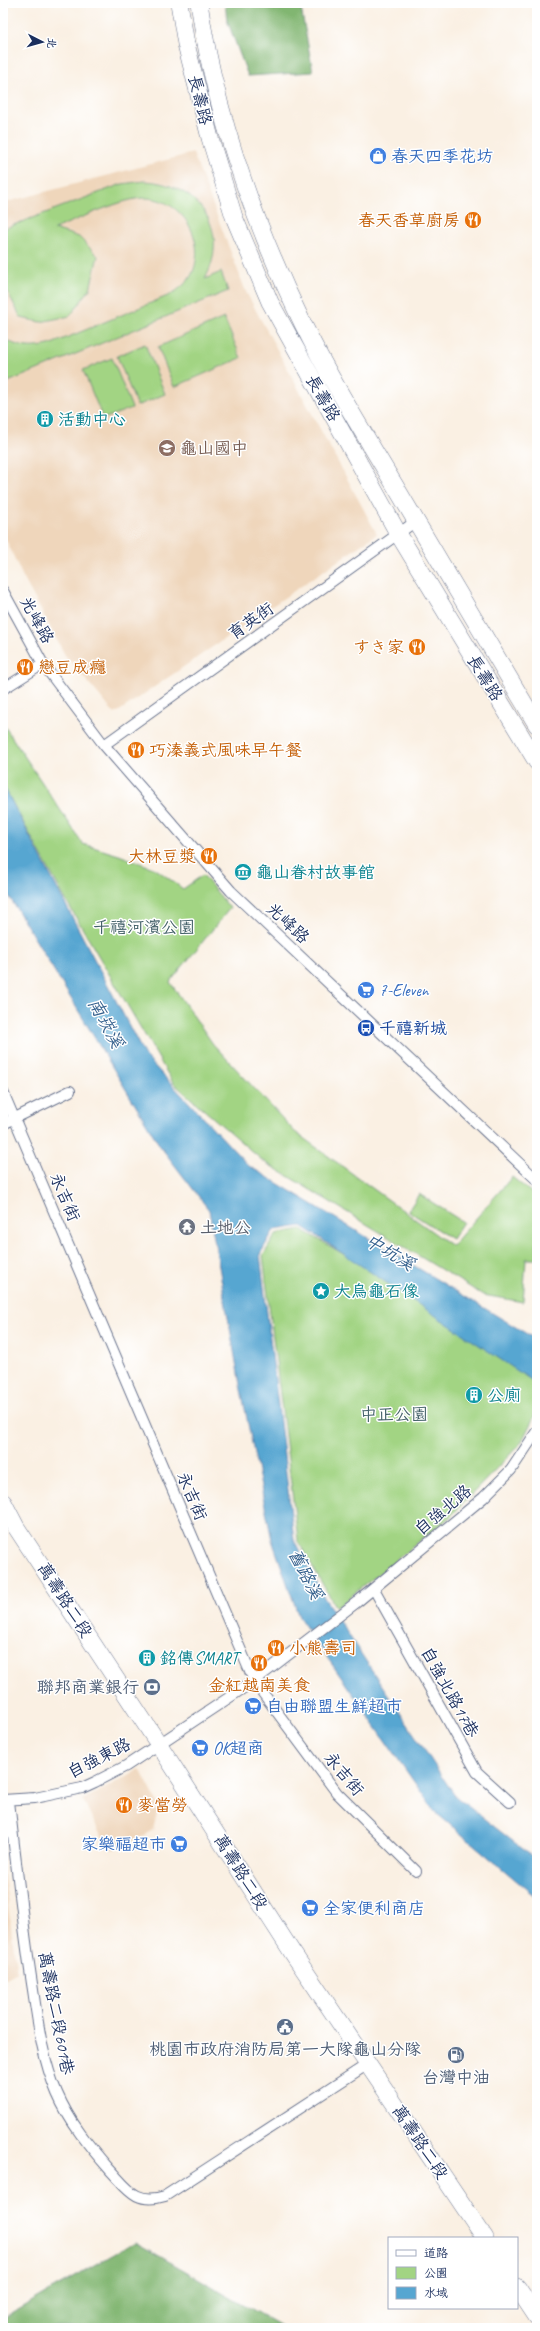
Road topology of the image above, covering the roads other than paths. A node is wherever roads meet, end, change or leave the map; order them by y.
1 (179, 3) edge
2 (199, 3) edge
3 (416, 521) junction
4 (399, 535) junction
5 (3, 591) edge
6 (43, 664) junction
7 (3, 688) edge
8 (537, 725) edge
9 (104, 745) junction
10 (537, 762) edge
11 (70, 1091) dead end
12 (3, 1092) edge
13 (15, 1119) junction
14 (3, 1124) edge
15 (537, 1180) edge
16 (537, 1431) edge
17 (3, 1502) edge
18 (374, 1589) junction
19 (254, 1681) junction
20 (158, 1743) junction
21 (6, 1800) edge
22 (510, 1802) dead end
23 (416, 1871) dead end
24 (368, 2064) junction
25 (484, 2237) edge
26 (518, 2288) edge
27 (537, 2317) edge

1 - 4 main road, 長壽路
2 - 3 main road, 長壽路
3 - 4 street, 育英街
3 - 8 main road, 長壽路
4 - 9 street, 育英街
4 - 10 main road, 長壽路
5 - 6 street, 光峰路
6 - 7 street, 光峰路
6 - 9 street, 光峰路
9 - 15 street, 光峰路
11 - 13 street
12 - 13 street, 永吉街
13 - 14 street
13 - 19 street, 永吉街
16 - 18 street, 自強北路
17 - 20 main road, 萬壽路二段
18 - 19 street, 自強北路
18 - 22 street, 自強北路17巷
19 - 20 street
19 - 23 street, 永吉街
20 - 21 street, 自強東路
20 - 24 main road, 萬壽路二段
21 - 24 street, 萬壽路二段601巷
24 - 25 main road, 萬壽路二段
26 - 27 main road

